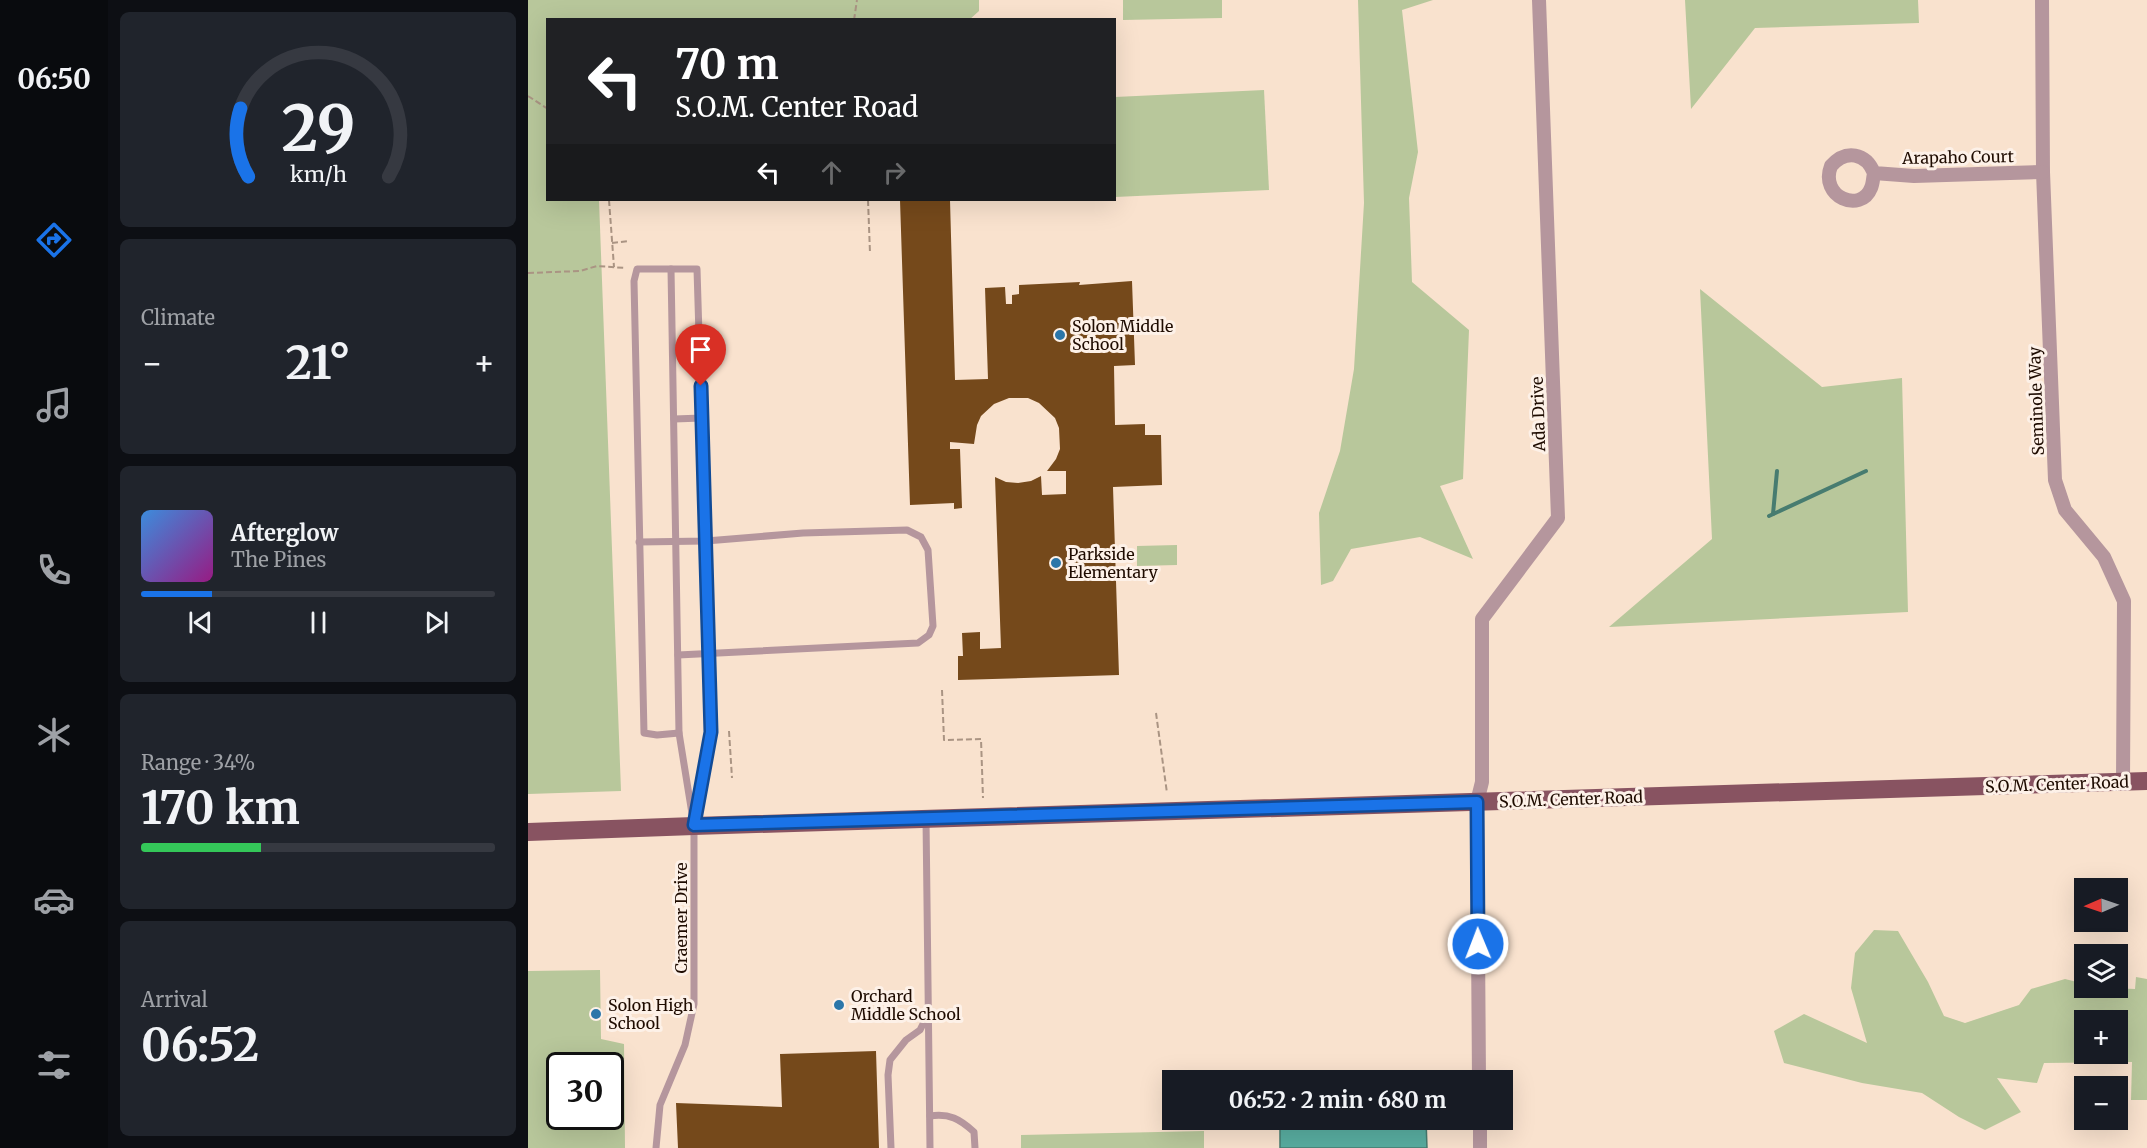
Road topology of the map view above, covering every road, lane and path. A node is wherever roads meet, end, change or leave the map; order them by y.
1 (857, 0) edge
2 (1539, 0) edge
3 (2042, 0) edge
4 (854, 18) edge
5 (528, 96) edge
6 (546, 108) edge
7 (2043, 172) junction
8 (1874, 174) dead end
9 (609, 201) edge
10 (868, 201) edge
11 (629, 241) dead end
12 (612, 243) junction
13 (870, 253) dead end
14 (614, 267) junction
15 (637, 269) junction
16 (671, 269) junction
17 (528, 273) edge
18 (702, 418) junction
19 (674, 419) junction
20 (706, 541) junction
21 (639, 542) junction
22 (676, 542) junction
23 (710, 653) junction
24 (678, 655) junction
25 (942, 690) dead end
26 (1156, 713) dead end
27 (729, 731) dead end
28 (679, 733) junction
29 (732, 778) dead end
30 (2147, 781) edge
31 (2124, 782) junction
32 (1167, 793) dead end
33 (983, 798) dead end
34 (1477, 802) junction
35 (926, 819) junction
36 (694, 825) junction
37 (528, 832) edge
38 (929, 1012) junction
39 (1479, 1070) edge
40 (930, 1116) junction
41 (1480, 1130) edge
42 (656, 1148) edge
43 (891, 1148) edge
44 (930, 1148) edge
45 (975, 1148) edge
46 (1480, 1148) edge

1 - 4 path
2 - 34 street, Ada Drive
3 - 7 street, Seminole Way
5 - 6 path
7 - 8 street, Arapaho Court
7 - 31 street, Seminole Way
9 - 12 path
10 - 13 path
11 - 12 path
12 - 14 path
14 - 15 path
14 - 17 path
15 - 16 lane
15 - 21 lane
16 - 18 lane
16 - 19 lane
18 - 19 lane
18 - 20 lane
19 - 22 lane
20 - 22 lane
20 - 23 lane
20 - 23 lane
21 - 22 lane
21 - 28 lane
22 - 24 lane
23 - 24 lane
23 - 36 lane
24 - 28 lane
25 - 33 path
26 - 32 path
27 - 29 path
28 - 36 lane
30 - 31 main road, S.O.M. Center Road
31 - 34 main road, S.O.M. Center Road
34 - 35 main road, S.O.M. Center Road
34 - 39 street, Ada Drive
35 - 36 main road, S.O.M. Center Road
35 - 38 lane
36 - 37 main road, S.O.M. Center Road
36 - 42 lane, Craemer Drive
38 - 40 lane
38 - 43 lane
40 - 44 lane
40 - 45 lane
41 - 46 street

